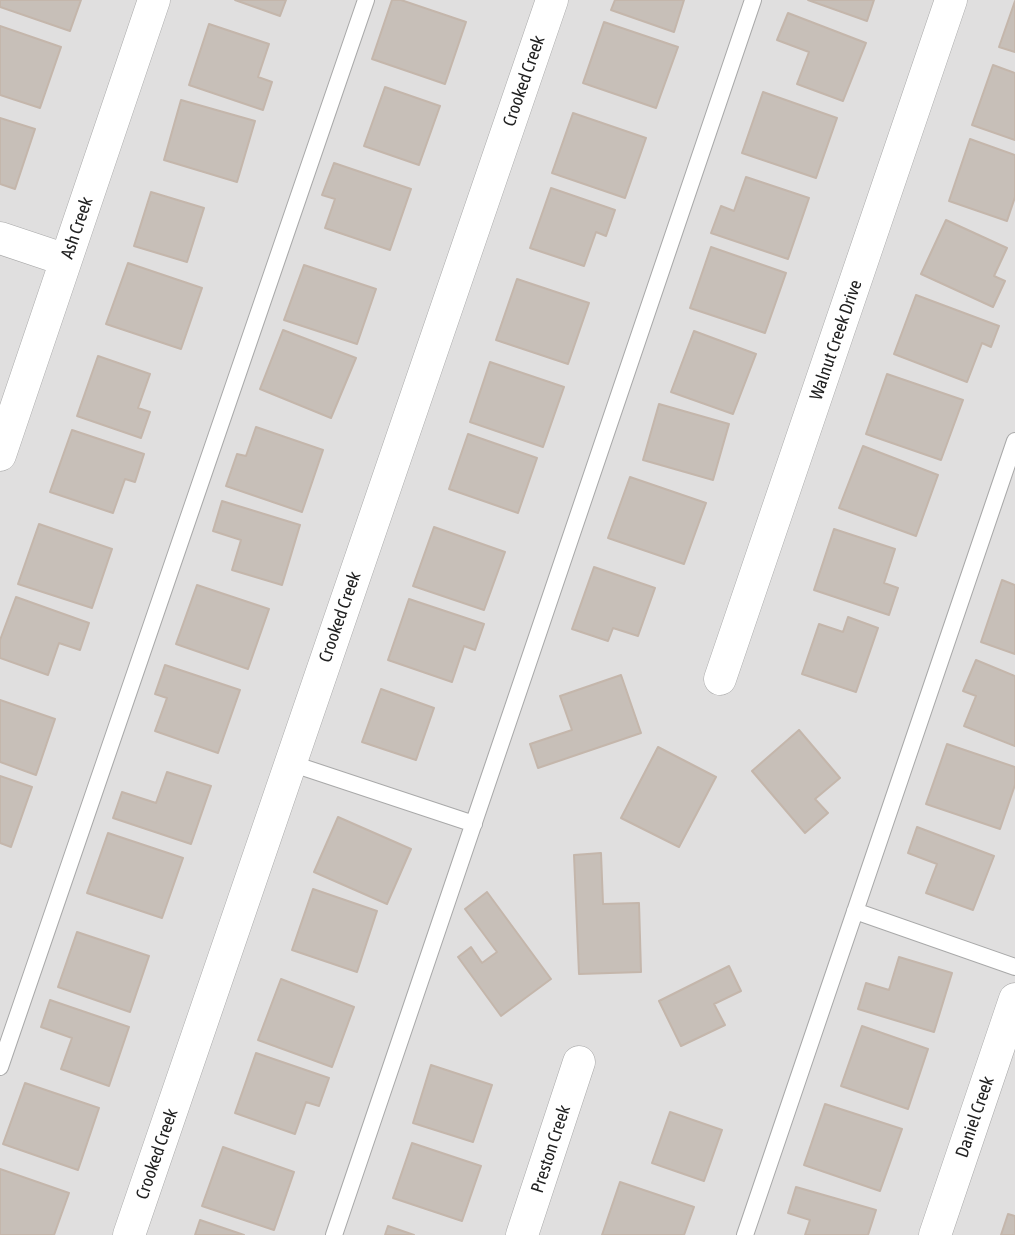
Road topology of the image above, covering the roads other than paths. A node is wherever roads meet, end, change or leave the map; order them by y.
1 (154, 0) edge
2 (366, 0) edge
3 (552, 0) edge
4 (753, 0) edge
5 (951, 0) edge
6 (0, 238) edge
7 (66, 260) junction
8 (1015, 441) edge
9 (0, 455) edge
10 (720, 679) dead end
11 (290, 764) junction
12 (474, 824) junction
13 (855, 911) junction
14 (1015, 967) edge
15 (1015, 999) edge
16 (579, 1062) dead end
17 (0, 1067) edge
18 (129, 1235) edge
19 (334, 1235) edge
20 (522, 1235) edge
21 (745, 1235) edge
22 (935, 1235) edge

1 - 7 street, Ash Creek
2 - 17 lane
3 - 11 street, Crooked Creek
4 - 12 lane
5 - 10 street, Walnut Creek Drive
6 - 7 street
7 - 9 street, Ash Creek
8 - 13 lane
11 - 12 lane
11 - 18 street, Crooked Creek
12 - 19 lane
13 - 14 lane
13 - 21 lane
15 - 22 street, Daniel Creek
16 - 20 street, Preston Creek

